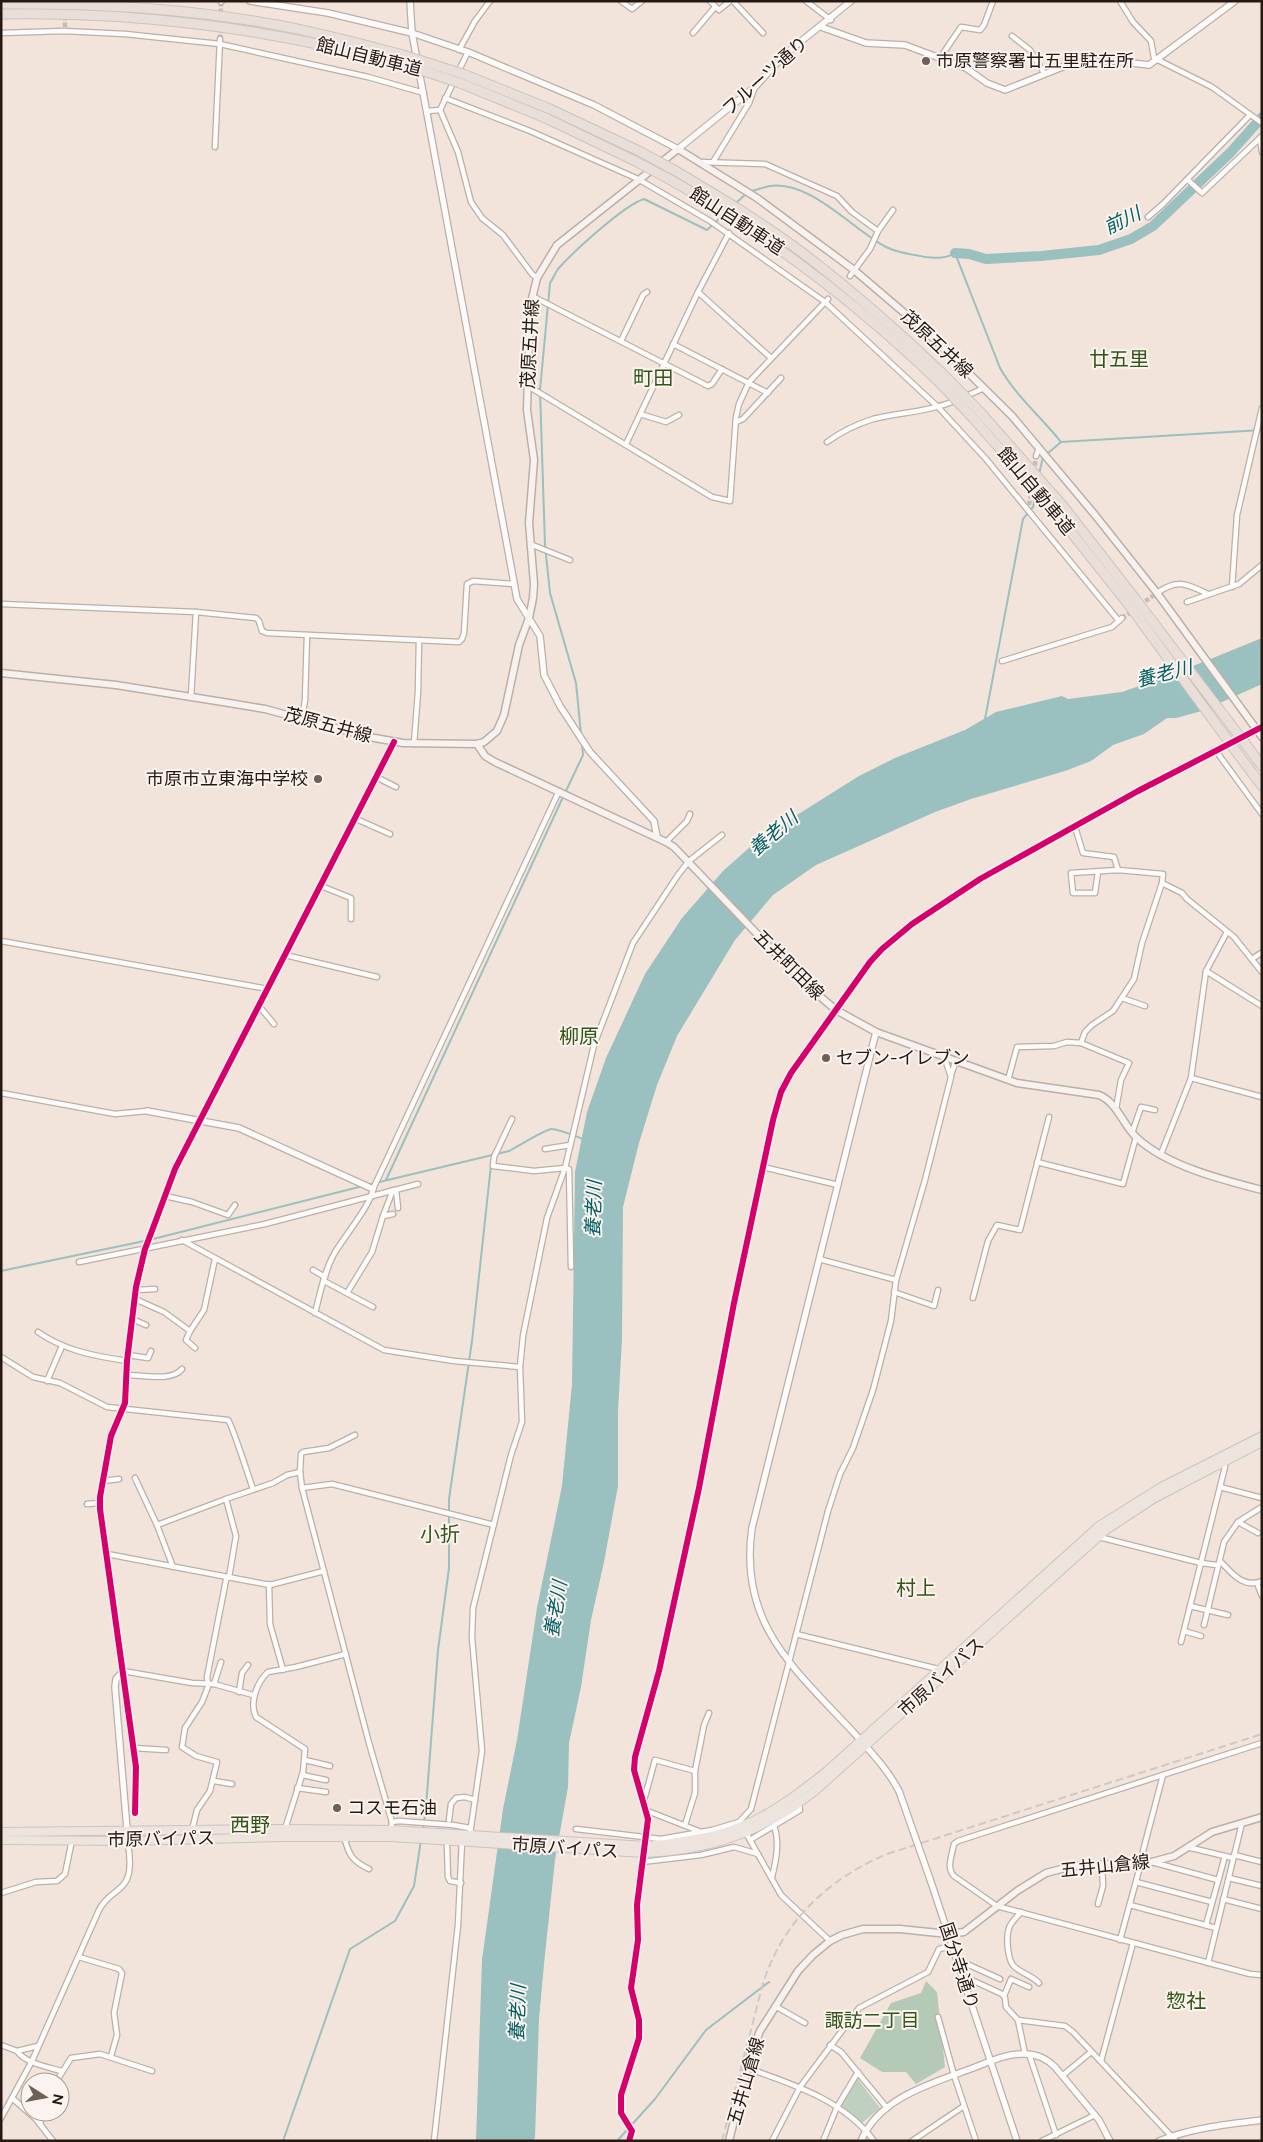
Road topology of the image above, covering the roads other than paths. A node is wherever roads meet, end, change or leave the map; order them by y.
1 (250, 1) edge
2 (410, 1) edge
3 (490, 1) edge
4 (621, 1) edge
5 (642, 1) edge
6 (710, 1) edge
7 (731, 1) edge
8 (806, 1) edge
9 (852, 1) edge
10 (993, 1) edge
11 (1120, 1) edge
12 (1235, 1) edge
13 (1, 4) edge
14 (715, 7) junction
15 (1, 14) edge
16 (831, 20) junction
17 (821, 27) junction
18 (1, 33) edge
19 (412, 33) junction
20 (763, 33) dead end
21 (694, 34) dead end
22 (1012, 36) dead end
23 (220, 42) junction
24 (459, 50) junction
25 (468, 52) junction
26 (940, 58) junction
27 (1157, 59) junction
28 (403, 60) junction
29 (1044, 73) junction
30 (462, 78) junction
31 (756, 86) junction
32 (424, 93) junction
33 (445, 98) junction
34 (440, 110) junction
35 (427, 111) junction
36 (1250, 115) junction
37 (1262, 123) edge
38 (1261, 137) edge
39 (215, 147) dead end
40 (678, 148) junction
41 (1262, 152) edge
42 (699, 162) junction
43 (713, 162) junction
44 (638, 179) junction
45 (1188, 180) dead end
46 (710, 197) junction
47 (893, 210) dead end
48 (1148, 217) dead end
49 (878, 231) junction
50 (728, 233) junction
51 (854, 270) junction
52 (850, 276) dead end
53 (537, 278) junction
54 (647, 292) dead end
55 (698, 292) junction
56 (532, 296) junction
57 (826, 300) junction
58 (621, 342) junction
59 (673, 344) junction
60 (771, 358) junction
61 (665, 362) junction
62 (722, 369) junction
63 (781, 378) dead end
64 (749, 382) junction
65 (528, 386) junction
66 (984, 388) junction
67 (768, 393) junction
68 (939, 408) junction
69 (1262, 408) edge
70 (640, 414) junction
71 (679, 415) dead end
72 (736, 422) junction
73 (827, 442) dead end
74 (626, 444) junction
75 (1039, 448) junction
76 (1036, 456) tunnel mouth
77 (530, 544) junction
78 (570, 560) dead end
79 (1262, 565) edge
80 (514, 584) junction
81 (1232, 587) junction
82 (1157, 593) junction
83 (1208, 594) junction
84 (1188, 602) dead end
85 (1133, 603) junction
86 (1, 604) edge
87 (196, 612) junction
88 (529, 618) junction
89 (307, 635) junction
90 (419, 640) junction
91 (1002, 661) dead end
92 (1, 673) edge
93 (191, 697) junction
94 (302, 719) junction
95 (1259, 729) edge
96 (1262, 737) edge
97 (394, 742) junction
98 (414, 744) junction
99 (477, 744) junction
100 (1216, 750) junction
101 (1262, 766) edge
102 (376, 777) junction
103 (1262, 786) edge
104 (396, 787) dead end
105 (558, 792) junction
106 (690, 814) dead end
107 (1262, 814) edge
108 (354, 818) junction
109 (1075, 826) junction
110 (390, 834) dead end
111 (722, 835) dead end
112 (657, 837) junction
113 (666, 842) junction
114 (689, 862) junction
115 (1118, 870) junction
116 (1098, 872) junction
117 (1162, 883) junction
118 (321, 886) junction
119 (351, 919) dead end
120 (1227, 932) junction
121 (1, 941) edge
122 (1261, 953) edge
123 (285, 955) junction
124 (1252, 959) junction
125 (1206, 971) junction
126 (1262, 972) edge
127 (377, 977) dead end
128 (268, 989) junction
129 (1122, 998) junction
130 (260, 1006) junction
131 (1146, 1006) dead end
132 (1262, 1006) edge
133 (836, 1010) junction
134 (274, 1024) dead end
135 (876, 1032) junction
136 (1081, 1043) junction
137 (944, 1056) junction
138 (956, 1060) junction
139 (951, 1077) junction
140 (1190, 1078) junction
141 (1008, 1080) junction
142 (1, 1092) edge
143 (1262, 1097) edge
144 (1116, 1109) junction
145 (1156, 1110) dead end
146 (147, 1111) joint
147 (1049, 1117) dead end
148 (512, 1119) dead end
149 (201, 1120) junction
150 (1134, 1135) junction
151 (570, 1145) junction
152 (545, 1149) dead end
153 (1161, 1154) junction
154 (1037, 1162) junction
155 (763, 1166) junction
156 (565, 1168) junction
157 (418, 1184) dead end
158 (838, 1185) junction
159 (373, 1189) junction
160 (395, 1190) junction
161 (1262, 1190) edge
162 (165, 1196) junction
163 (372, 1196) junction
164 (235, 1205) dead end
165 (398, 1208) dead end
166 (393, 1214) dead end
167 (383, 1216) junction
168 (182, 1240) junction
169 (145, 1249) junction
170 (215, 1259) junction
171 (819, 1259) junction
172 (80, 1262) dead end
173 (571, 1267) dead end
174 (313, 1270) dead end
175 (325, 1279) junction
176 (896, 1280) junction
177 (155, 1289) dead end
178 (136, 1290) junction
179 (938, 1290) dead end
180 (894, 1292) junction
181 (347, 1293) junction
182 (973, 1298) dead end
183 (135, 1299) junction
184 (373, 1307) dead end
185 (314, 1313) junction
186 (132, 1319) junction
187 (146, 1325) dead end
188 (190, 1330) junction
189 (38, 1332) dead end
190 (62, 1346) junction
191 (195, 1348) dead end
192 (151, 1350) dead end
193 (128, 1355) junction
194 (1, 1357) edge
195 (127, 1361) junction
196 (520, 1367) junction
197 (182, 1369) dead end
198 (127, 1375) junction
199 (47, 1381) junction
200 (122, 1410) junction
201 (355, 1435) dead end
202 (1262, 1436) edge
203 (1262, 1442) edge
204 (1224, 1462) junction
205 (300, 1472) junction
206 (135, 1478) dead end
207 (119, 1479) dead end
208 (103, 1480) junction
209 (1220, 1487) junction
210 (302, 1488) junction
211 (252, 1489) junction
212 (1262, 1498) edge
213 (226, 1499) junction
214 (100, 1503) junction
215 (87, 1504) dead end
216 (1262, 1507) edge
217 (1238, 1522) junction
218 (157, 1525) junction
219 (494, 1525) junction
220 (1258, 1533) dead end
221 (1097, 1537) junction
222 (107, 1554) junction
223 (1201, 1563) junction
224 (1219, 1563) junction
225 (173, 1566) junction
226 (324, 1572) junction
227 (228, 1577) junction
228 (1260, 1582) edge
229 (268, 1584) junction
230 (1262, 1596) edge
231 (1190, 1606) junction
232 (1208, 1609) junction
233 (1228, 1615) dead end
234 (1204, 1625) dead end
235 (1184, 1631) junction
236 (796, 1634) junction
237 (1201, 1636) dead end
238 (1181, 1642) dead end
239 (346, 1654) junction
240 (789, 1661) junction
241 (221, 1662) dead end
242 (248, 1665) dead end
243 (283, 1670) junction
244 (938, 1670) junction
245 (123, 1671) junction
246 (210, 1684) junction
247 (239, 1692) junction
248 (253, 1695) junction
249 (710, 1714) dead end
250 (132, 1738) junction
251 (119, 1739) junction
252 (863, 1742) junction
253 (1262, 1743) edge
254 (134, 1748) junction
255 (166, 1750) dead end
256 (305, 1760) junction
257 (330, 1766) dead end
258 (695, 1771) junction
259 (302, 1775) junction
260 (1163, 1775) junction
261 (326, 1780) dead end
262 (214, 1781) junction
263 (232, 1784) dead end
264 (297, 1788) junction
265 (326, 1792) dead end
266 (475, 1800) junction
267 (643, 1803) junction
268 (799, 1804) junction
269 (645, 1810) junction
270 (135, 1813) dead end
271 (1262, 1817) edge
272 (449, 1820) dead end
273 (1242, 1823) junction
274 (685, 1825) junction
275 (392, 1826) junction
276 (774, 1826) junction
277 (285, 1829) junction
278 (576, 1829) dead end
279 (192, 1830) junction
280 (127, 1831) junction
281 (470, 1831) junction
282 (1, 1832) edge
283 (701, 1832) junction
284 (344, 1837) junction
285 (748, 1837) junction
286 (480, 1838) junction
287 (1, 1840) edge
288 (72, 1840) junction
289 (128, 1840) junction
290 (462, 1841) junction
291 (645, 1845) junction
292 (447, 1846) dead end
293 (1187, 1847) junction
294 (758, 1854) junction
295 (1224, 1856) junction
296 (1234, 1857) junction
297 (642, 1862) junction
298 (1262, 1862) edge
299 (1146, 1863) junction
300 (1102, 1865) junction
301 (369, 1868) dead end
302 (772, 1877) junction
303 (1229, 1878) junction
304 (1218, 1880) junction
305 (1136, 1882) junction
306 (460, 1883) junction
307 (1262, 1886) edge
308 (1, 1893) edge
309 (1223, 1899) junction
310 (1212, 1902) junction
311 (1098, 1904) dead end
312 (1130, 1905) junction
313 (997, 1906) junction
314 (1262, 1909) edge
315 (1021, 1912) junction
316 (1206, 1925) junction
317 (1216, 1928) junction
318 (948, 1934) junction
319 (1120, 1940) junction
320 (830, 1941) junction
321 (1133, 1943) junction
322 (952, 1946) junction
323 (79, 1957) junction
324 (958, 1963) junction
325 (1208, 1963) junction
326 (1262, 1975) edge
327 (962, 1976) junction
328 (1000, 1979) dead end
329 (1039, 1983) dead end
330 (1029, 1987) dead end
331 (1004, 1996) junction
332 (776, 2006) junction
333 (938, 2017) dead end
334 (1018, 2020) junction
335 (805, 2023) dead end
336 (1, 2045) edge
337 (830, 2045) junction
338 (38, 2046) junction
339 (17, 2051) junction
340 (1091, 2052) junction
341 (1027, 2054) junction
342 (111, 2056) junction
343 (32, 2061) junction
344 (1101, 2061) junction
345 (991, 2062) junction
346 (747, 2068) junction
347 (152, 2070) dead end
348 (61, 2071) joint
349 (858, 2072) junction
350 (954, 2075) junction
351 (1062, 2076) junction
352 (800, 2087) junction
353 (12, 2098) junction
354 (964, 2106) junction
355 (4, 2107) edge
356 (837, 2107) junction
357 (886, 2108) junction
358 (1095, 2116) junction
359 (1, 2118) edge
360 (1262, 2120) edge
361 (40, 2124) joint
362 (866, 2130) junction
363 (1056, 2135) junction
364 (1174, 2138) edge
365 (976, 2139) edge
366 (52, 2141) edge
367 (434, 2141) edge
368 (629, 2141) edge
369 (729, 2141) edge
370 (772, 2141) edge
371 (823, 2141) edge
372 (861, 2141) edge
373 (874, 2141) edge
374 (912, 2141) edge
375 (970, 2141) edge
376 (1017, 2141) edge
377 (1042, 2141) edge
378 (1110, 2141) edge
379 (1159, 2141) edge

1 - 19 street
2 - 19 street
3 - 24 street
4 - 5 street
6 - 14 street
7 - 14 street
7 - 20 street
8 - 16 street
9 - 16 street, フルーツ通り
10 - 26 street
11 - 27 street
12 - 27 street
13 - 28 highway, 館山自動車道
14 - 21 street
15 - 28 highway, 館山自動車道
16 - 17 street, フルーツ通り
17 - 26 street
17 - 31 street, フルーツ通り
18 - 23 street
19 - 24 street
19 - 32 street
22 - 29 street
23 - 32 street
23 - 39 street
24 - 25 street
25 - 33 street
25 - 40 street
26 - 29 street
27 - 29 street
27 - 36 street
28 - 30 highway, 館山自動車道, bridge
30 - 46 highway, 館山自動車道, bridge
30 - 46 highway, 館山自動車道, bridge
31 - 40 street, フルーツ通り
31 - 43 street
32 - 35 street
33 - 34 street
33 - 44 street
34 - 35 street
34 - 53 street
35 - 80 street
36 - 37 street
36 - 48 street
38 - 41 street
38 - 45 street
40 - 42 main road, 茂原五井線
40 - 44 main road, 茂原五井線
42 - 43 street
42 - 51 main road, 茂原五井線
43 - 49 street
44 - 50 street
44 - 53 main road, 茂原五井線
46 - 85 highway, 館山自動車道, bridge
47 - 49 street
49 - 51 street
50 - 55 street
50 - 57 street
51 - 52 street
51 - 66 main road, 茂原五井線
53 - 56 main road, 茂原五井線
54 - 58 street
55 - 59 street
55 - 60 street
56 - 58 street
56 - 65 main road, 茂原五井線
57 - 60 street
57 - 68 street
58 - 61 street
59 - 61 street
59 - 62 street
60 - 64 street
61 - 62 street
61 - 70 street
62 - 64 street
63 - 67 street
64 - 67 street
64 - 72 street
65 - 74 street
65 - 77 main road, 茂原五井線
66 - 68 street
66 - 75 main road, 茂原五井線
67 - 72 street
68 - 73 street
68 - 91 street
69 - 81 street
70 - 71 street
70 - 74 street
72 - 74 street
75 - 76 street
75 - 82 main road, 茂原五井線
77 - 78 street
77 - 88 main road, 茂原五井線
79 - 81 street
80 - 88 street
80 - 90 street
81 - 83 street
82 - 83 street
82 - 95 main road, 茂原五井線
83 - 84 street
85 - 101 highway, 館山自動車道, bridge
85 - 103 highway, 館山自動車道, bridge
86 - 87 street
87 - 89 street
87 - 93 street
88 - 99 main road, 茂原五井線
88 - 112 street
89 - 90 street
89 - 94 street
90 - 98 street
92 - 93 main road, 茂原五井線
93 - 94 main road, 茂原五井線
94 - 97 main road, 茂原五井線
95 - 96 main road
95 - 100 street
97 - 98 main road, 茂原五井線
97 - 102 street
98 - 99 main road, 茂原五井線
99 - 105 main road, 五井町田線
100 - 107 street
100 - 109 street
102 - 104 street
102 - 108 street
105 - 112 main road, 五井町田線
105 - 159 street
106 - 113 street
108 - 110 street
108 - 118 street
109 - 115 street
109 - 133 street
111 - 114 street
112 - 113 main road, 五井町田線
113 - 114 main road, 五井町田線
114 - 133 main road, 五井町田線
114 - 151 street
115 - 116 street
115 - 117 street
116 - 116 street
117 - 120 street
117 - 129 street
118 - 119 street
118 - 123 street
120 - 124 street
120 - 125 street
121 - 128 street
122 - 124 street
123 - 127 street
123 - 128 street
124 - 126 street
125 - 132 street
125 - 140 street
128 - 130 street
129 - 131 street
129 - 136 street
130 - 134 street
130 - 149 street
133 - 135 main road, 五井町田線
133 - 155 street
135 - 137 main road, 五井町田線
135 - 158 street, 国分寺通り
136 - 141 street
136 - 144 street
137 - 138 main road, 五井町田線
137 - 139 street
138 - 139 street
138 - 141 main road, 五井町田線
139 - 176 street
140 - 143 street
140 - 153 street
141 - 144 main road, 五井町田線
142 - 146 street
144 - 150 main road, 五井町田線
145 - 150 street
146 - 149 street
147 - 154 street
148 - 156 street
149 - 159 street
149 - 162 street
150 - 153 main road, 五井町田線
150 - 154 street
151 - 152 street
151 - 156 street
153 - 161 main road, 五井町田線
154 - 182 street
155 - 158 street
155 - 267 street
156 - 173 street
156 - 196 street
157 - 160 street
158 - 171 street, 国分寺通り
159 - 163 street
160 - 163 street
160 - 165 street
160 - 167 street
162 - 164 street
162 - 169 street
163 - 168 street
163 - 175 street
166 - 167 street
167 - 181 street
168 - 169 street
168 - 170 street
169 - 172 street
169 - 178 street
170 - 185 street
170 - 188 street
171 - 176 street
171 - 240 street, 国分寺通り
174 - 175 street
175 - 181 street
175 - 185 street
176 - 180 street
177 - 178 street
178 - 183 street
179 - 180 street
180 - 236 street
181 - 184 street
183 - 186 street
183 - 188 street
185 - 196 street
186 - 187 street
186 - 193 street
188 - 191 street
189 - 190 street
190 - 195 street
190 - 199 street
192 - 193 street
193 - 195 street
194 - 199 street
195 - 198 street
196 - 219 street
197 - 198 street
198 - 200 street
199 - 200 street
200 - 208 street
200 - 211 street
201 - 205 street
202 - 244 highway, 市原バイパス
203 - 204 highway, 市原バイパス
204 - 209 street
204 - 221 highway, 市原バイパス
205 - 210 street
205 - 211 street
206 - 218 street
207 - 208 street
208 - 214 street
209 - 212 street
209 - 223 street
210 - 219 street
210 - 226 street
211 - 213 street
213 - 218 street
213 - 227 street
214 - 215 street
214 - 222 street
216 - 217 street
217 - 220 street
217 - 224 street
218 - 225 street
219 - 266 street
221 - 223 street
221 - 252 highway, 市原バイパス
222 - 225 street
222 - 245 street
223 - 224 street
223 - 231 street
224 - 228 street
224 - 232 street
225 - 227 street
226 - 229 street
226 - 239 street
227 - 229 street
227 - 246 street
228 - 230 street
229 - 243 street
231 - 232 street
231 - 235 street
232 - 233 street
232 - 234 street
235 - 237 street
235 - 238 street
236 - 240 street
236 - 244 street
239 - 243 street
239 - 275 street
240 - 252 street, 国分寺通り
240 - 283 street
241 - 246 street
242 - 247 street
243 - 248 street
244 - 252 highway, 市原バイパス
245 - 246 street
245 - 250 street
245 - 251 street
246 - 247 street
246 - 262 street
247 - 248 street
248 - 256 street
249 - 258 street
250 - 251 street
250 - 254 street
251 - 280 street
252 - 268 highway, 市原バイパス
252 - 291 highway, 市原バイパス
252 - 318 street, 国分寺通り, bridge
253 - 260 street
254 - 255 street
254 - 270 street
256 - 257 street
256 - 259 street
258 - 267 street
258 - 274 street
259 - 261 street
259 - 264 street
260 - 299 street
260 - 313 street
262 - 263 street
262 - 279 street
264 - 265 street
264 - 277 street
266 - 272 street
266 - 281 street
267 - 269 street
268 - 276 street
268 - 285 highway, 市原バイパス
269 - 274 street
269 - 291 street
271 - 273 main road, 五井山倉線
273 - 293 main road, 五井山倉線
273 - 296 street
274 - 283 street
275 - 277 highway, 市原バイパス
275 - 281 highway, 市原バイパス
276 - 285 street
276 - 302 street
277 - 279 highway, 市原バイパス
278 - 291 street
279 - 280 highway, 市原バイパス
280 - 282 highway, 市原バイパス
280 - 289 street
281 - 286 highway, 市原バイパス
283 - 291 street
284 - 289 highway, 市原バイパス
284 - 290 highway, 市原バイパス
284 - 301 street
285 - 291 highway, 市原バイパス
285 - 294 street
286 - 290 highway, 市原バイパス
286 - 291 highway, 市原バイパス
287 - 288 highway, 市原バイパス
288 - 289 highway, 市原バイパス
288 - 308 street
289 - 323 street
290 - 306 street
291 - 297 street
292 - 306 street
293 - 295 street
293 - 299 main road, 五井山倉線
294 - 297 street
294 - 302 street
295 - 296 street
295 - 304 street
296 - 298 street
296 - 303 street
297 - 368 street
299 - 300 main road, 五井山倉線
299 - 304 street
299 - 305 street
300 - 311 street
300 - 313 main road, 五井山倉線
302 - 320 street
303 - 307 street
303 - 309 street
304 - 310 street
305 - 310 street
305 - 312 street
306 - 367 street
309 - 314 street
309 - 317 street
310 - 316 street
312 - 316 street
312 - 319 street
313 - 315 street
313 - 318 main road, 五井山倉線
315 - 319 street
315 - 329 street
316 - 317 street
317 - 325 street
318 - 320 main road, 五井山倉線
318 - 322 street, 国分寺通り
319 - 321 street
320 - 332 main road, 五井山倉線
321 - 325 street
321 - 344 street
322 - 324 street, 国分寺通り
322 - 337 street
323 - 338 street
323 - 342 street
324 - 327 street, 国分寺通り
324 - 328 street
325 - 326 street
327 - 331 street
327 - 345 street, 国分寺通り
330 - 331 street
331 - 334 street
332 - 335 street
332 - 346 main road, 五井山倉線
333 - 350 street
334 - 340 street
334 - 341 street
336 - 339 street
337 - 349 street
337 - 352 street
338 - 339 street
338 - 343 street
339 - 343 street
340 - 344 street
340 - 351 street
341 - 345 street
341 - 351 street
341 - 363 street
342 - 347 street
342 - 348 street
343 - 348 street
343 - 353 street
344 - 364 street
345 - 350 street
345 - 376 street, 国分寺通り
346 - 352 street
346 - 369 main road, 五井山倉線
349 - 356 street
349 - 357 street
350 - 354 street
350 - 357 street
351 - 358 street
352 - 356 street
352 - 370 street
353 - 355 street
353 - 361 street
354 - 365 street
354 - 374 street
355 - 359 street
356 - 362 street
356 - 371 street
357 - 362 street
358 - 363 street
358 - 378 street
360 - 364 street
361 - 366 street
362 - 372 street
362 - 373 street
363 - 377 street
364 - 379 street
365 - 375 street

